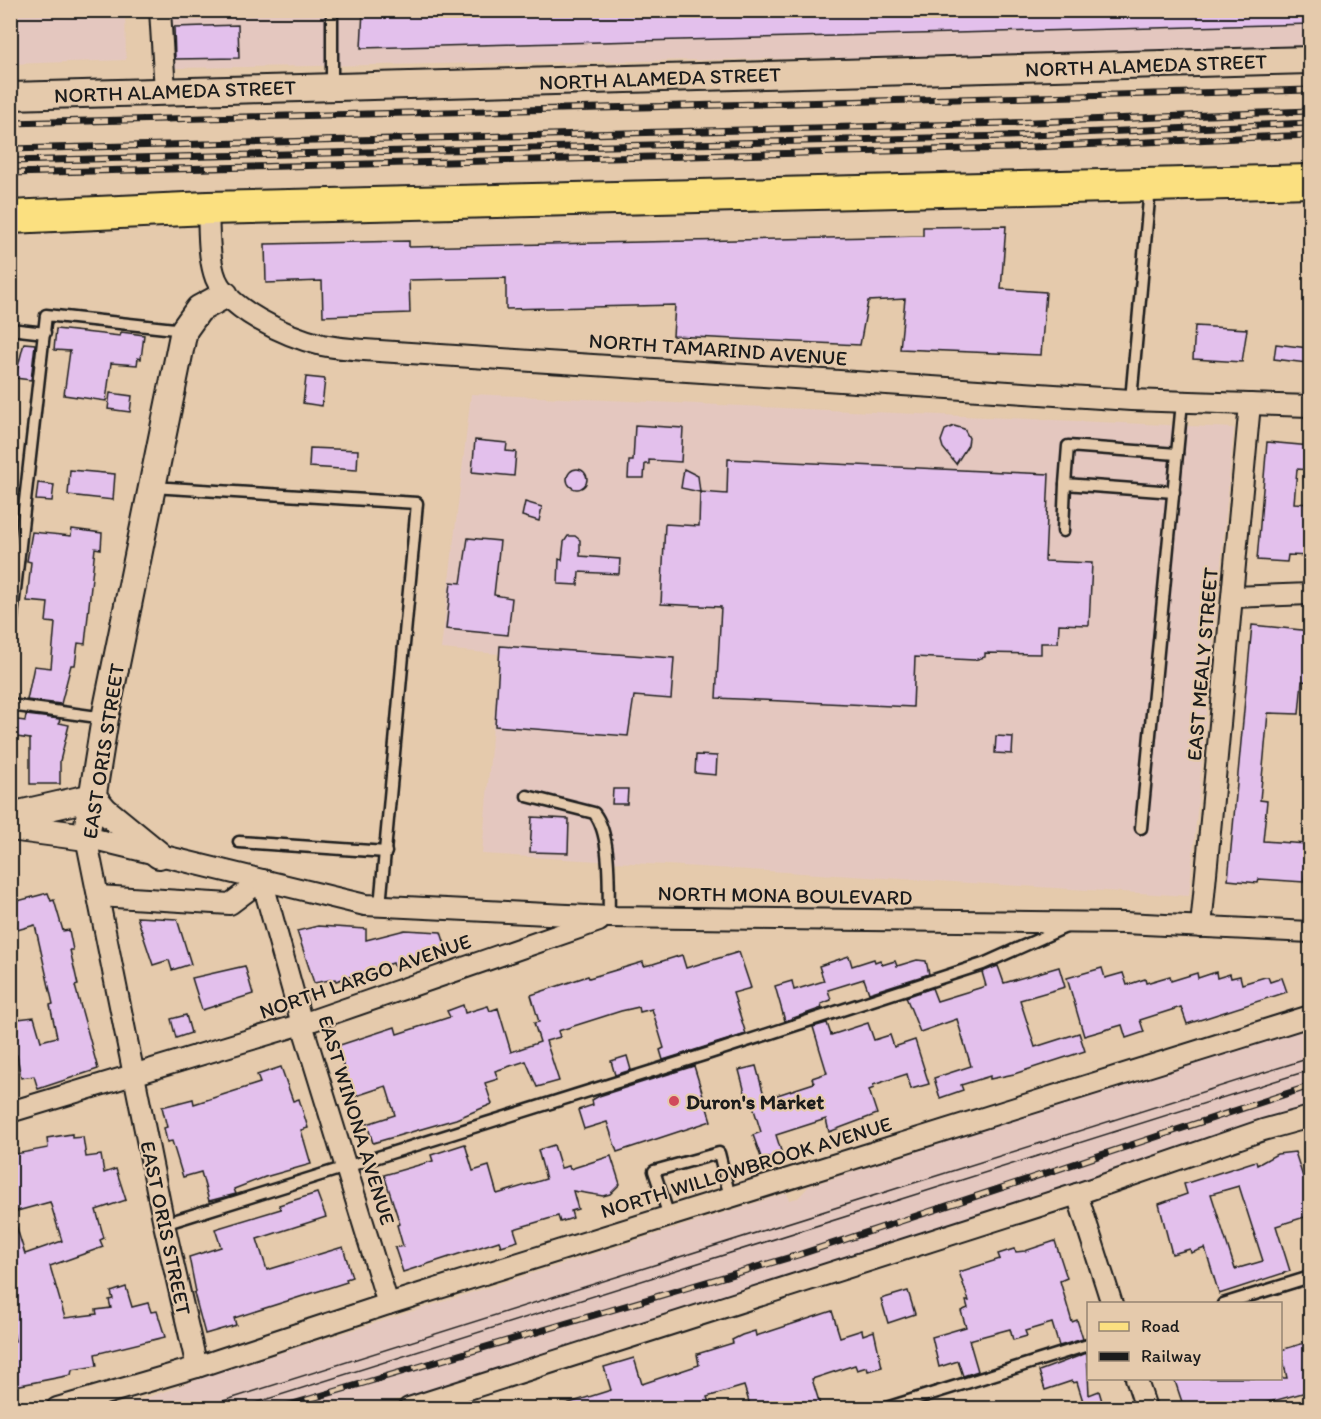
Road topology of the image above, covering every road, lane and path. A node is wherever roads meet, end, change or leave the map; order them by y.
1 (160, 10) edge
2 (332, 10) edge
3 (1311, 60) edge
4 (332, 86) junction
5 (165, 91) junction
6 (10, 96) edge
7 (1311, 181) edge
8 (1150, 186) junction
9 (208, 208) junction
10 (10, 217) edge
11 (225, 295) junction
12 (10, 329) edge
13 (184, 330) junction
14 (45, 333) junction
15 (1131, 400) junction
16 (1182, 402) junction
17 (1250, 405) junction
18 (1311, 406) edge
19 (1177, 454) junction
20 (1065, 484) junction
21 (152, 487) junction
22 (1174, 492) junction
23 (1063, 531) dead end
24 (1311, 594) edge
25 (1233, 597) junction
26 (10, 634) edge
27 (10, 705) edge
28 (105, 718) junction
29 (527, 796) dead end
30 (93, 797) junction
31 (10, 816) edge
32 (10, 827) edge
33 (1141, 828) dead end
34 (86, 837) junction
35 (239, 843) dead end
36 (386, 852) junction
37 (159, 855) junction
38 (262, 880) junction
39 (98, 896) junction
40 (381, 906) junction
41 (609, 917) junction
42 (1077, 922) junction
43 (1201, 927) junction
44 (1311, 932) edge
45 (1311, 1016) edge
46 (302, 1024) junction
47 (134, 1074) junction
48 (10, 1112) edge
49 (1311, 1117) edge
50 (346, 1167) junction
51 (1077, 1194) junction
52 (730, 1197) junction
53 (669, 1216) junction
54 (164, 1224) junction
55 (1311, 1277) edge
56 (1111, 1302) edge
57 (1230, 1302) edge
58 (388, 1304) junction
59 (1087, 1346) edge
60 (197, 1367) junction
61 (1137, 1380) edge
62 (418, 1407) edge
63 (57, 1408) edge
64 (886, 1408) edge
65 (1146, 1408) edge

1 - 5 street
2 - 4 lane
3 - 4 street, NORTH ALAMEDA STREET
4 - 5 street, NORTH ALAMEDA STREET
5 - 6 street, NORTH ALAMEDA STREET
7 - 8 main road
8 - 9 main road
8 - 15 lane
9 - 10 main road
9 - 11 street, NORTH TAMARIND AVENUE
11 - 13 street, EAST ORIS STREET
11 - 15 street, NORTH TAMARIND AVENUE
12 - 14 lane
13 - 14 lane
13 - 21 street, EAST ORIS STREET
14 - 26 lane
15 - 16 street, NORTH TAMARIND AVENUE
16 - 17 street, NORTH TAMARIND AVENUE
16 - 19 lane
17 - 18 street, NORTH TAMARIND AVENUE
17 - 25 street, EAST MEALY STREET
19 - 20 lane
19 - 22 lane
20 - 22 lane
20 - 23 lane
21 - 28 street, EAST ORIS STREET
21 - 36 lane
22 - 33 lane
24 - 25 street
25 - 43 street, EAST MEALY STREET
27 - 28 lane
28 - 30 street, EAST ORIS STREET
29 - 41 lane
30 - 31 street
30 - 34 street, EAST ORIS STREET
30 - 37 street
32 - 34 street
34 - 37 street, NORTH MONA BOULEVARD
34 - 39 street, EAST ORIS STREET
35 - 36 lane
36 - 40 lane
37 - 38 street, NORTH MONA BOULEVARD
38 - 39 street
38 - 40 street, NORTH MONA BOULEVARD
38 - 46 street, EAST WINONA AVENUE
39 - 47 street, EAST ORIS STREET
40 - 41 street, NORTH MONA BOULEVARD
41 - 42 street, NORTH MONA BOULEVARD
41 - 46 street, NORTH LARGO AVENUE
42 - 43 street, NORTH MONA BOULEVARD
42 - 50 lane
43 - 44 street, NORTH MONA BOULEVARD
45 - 52 street, NORTH WILLOWBROOK AVENUE
46 - 47 street, NORTH LARGO AVENUE
46 - 50 street, EAST WINONA AVENUE
47 - 48 street, NORTH LARGO AVENUE
47 - 54 street, EAST ORIS STREET
49 - 51 street
50 - 54 lane
50 - 58 street, EAST WINONA AVENUE
51 - 56 street
51 - 62 street
52 - 53 street, NORTH WILLOWBROOK AVENUE
52 - 53 lane
53 - 58 street, NORTH WILLOWBROOK AVENUE
54 - 60 street, EAST ORIS STREET
55 - 57 lane
58 - 60 street, NORTH WILLOWBROOK AVENUE
59 - 64 lane
60 - 63 street, NORTH WILLOWBROOK AVENUE
61 - 65 street

